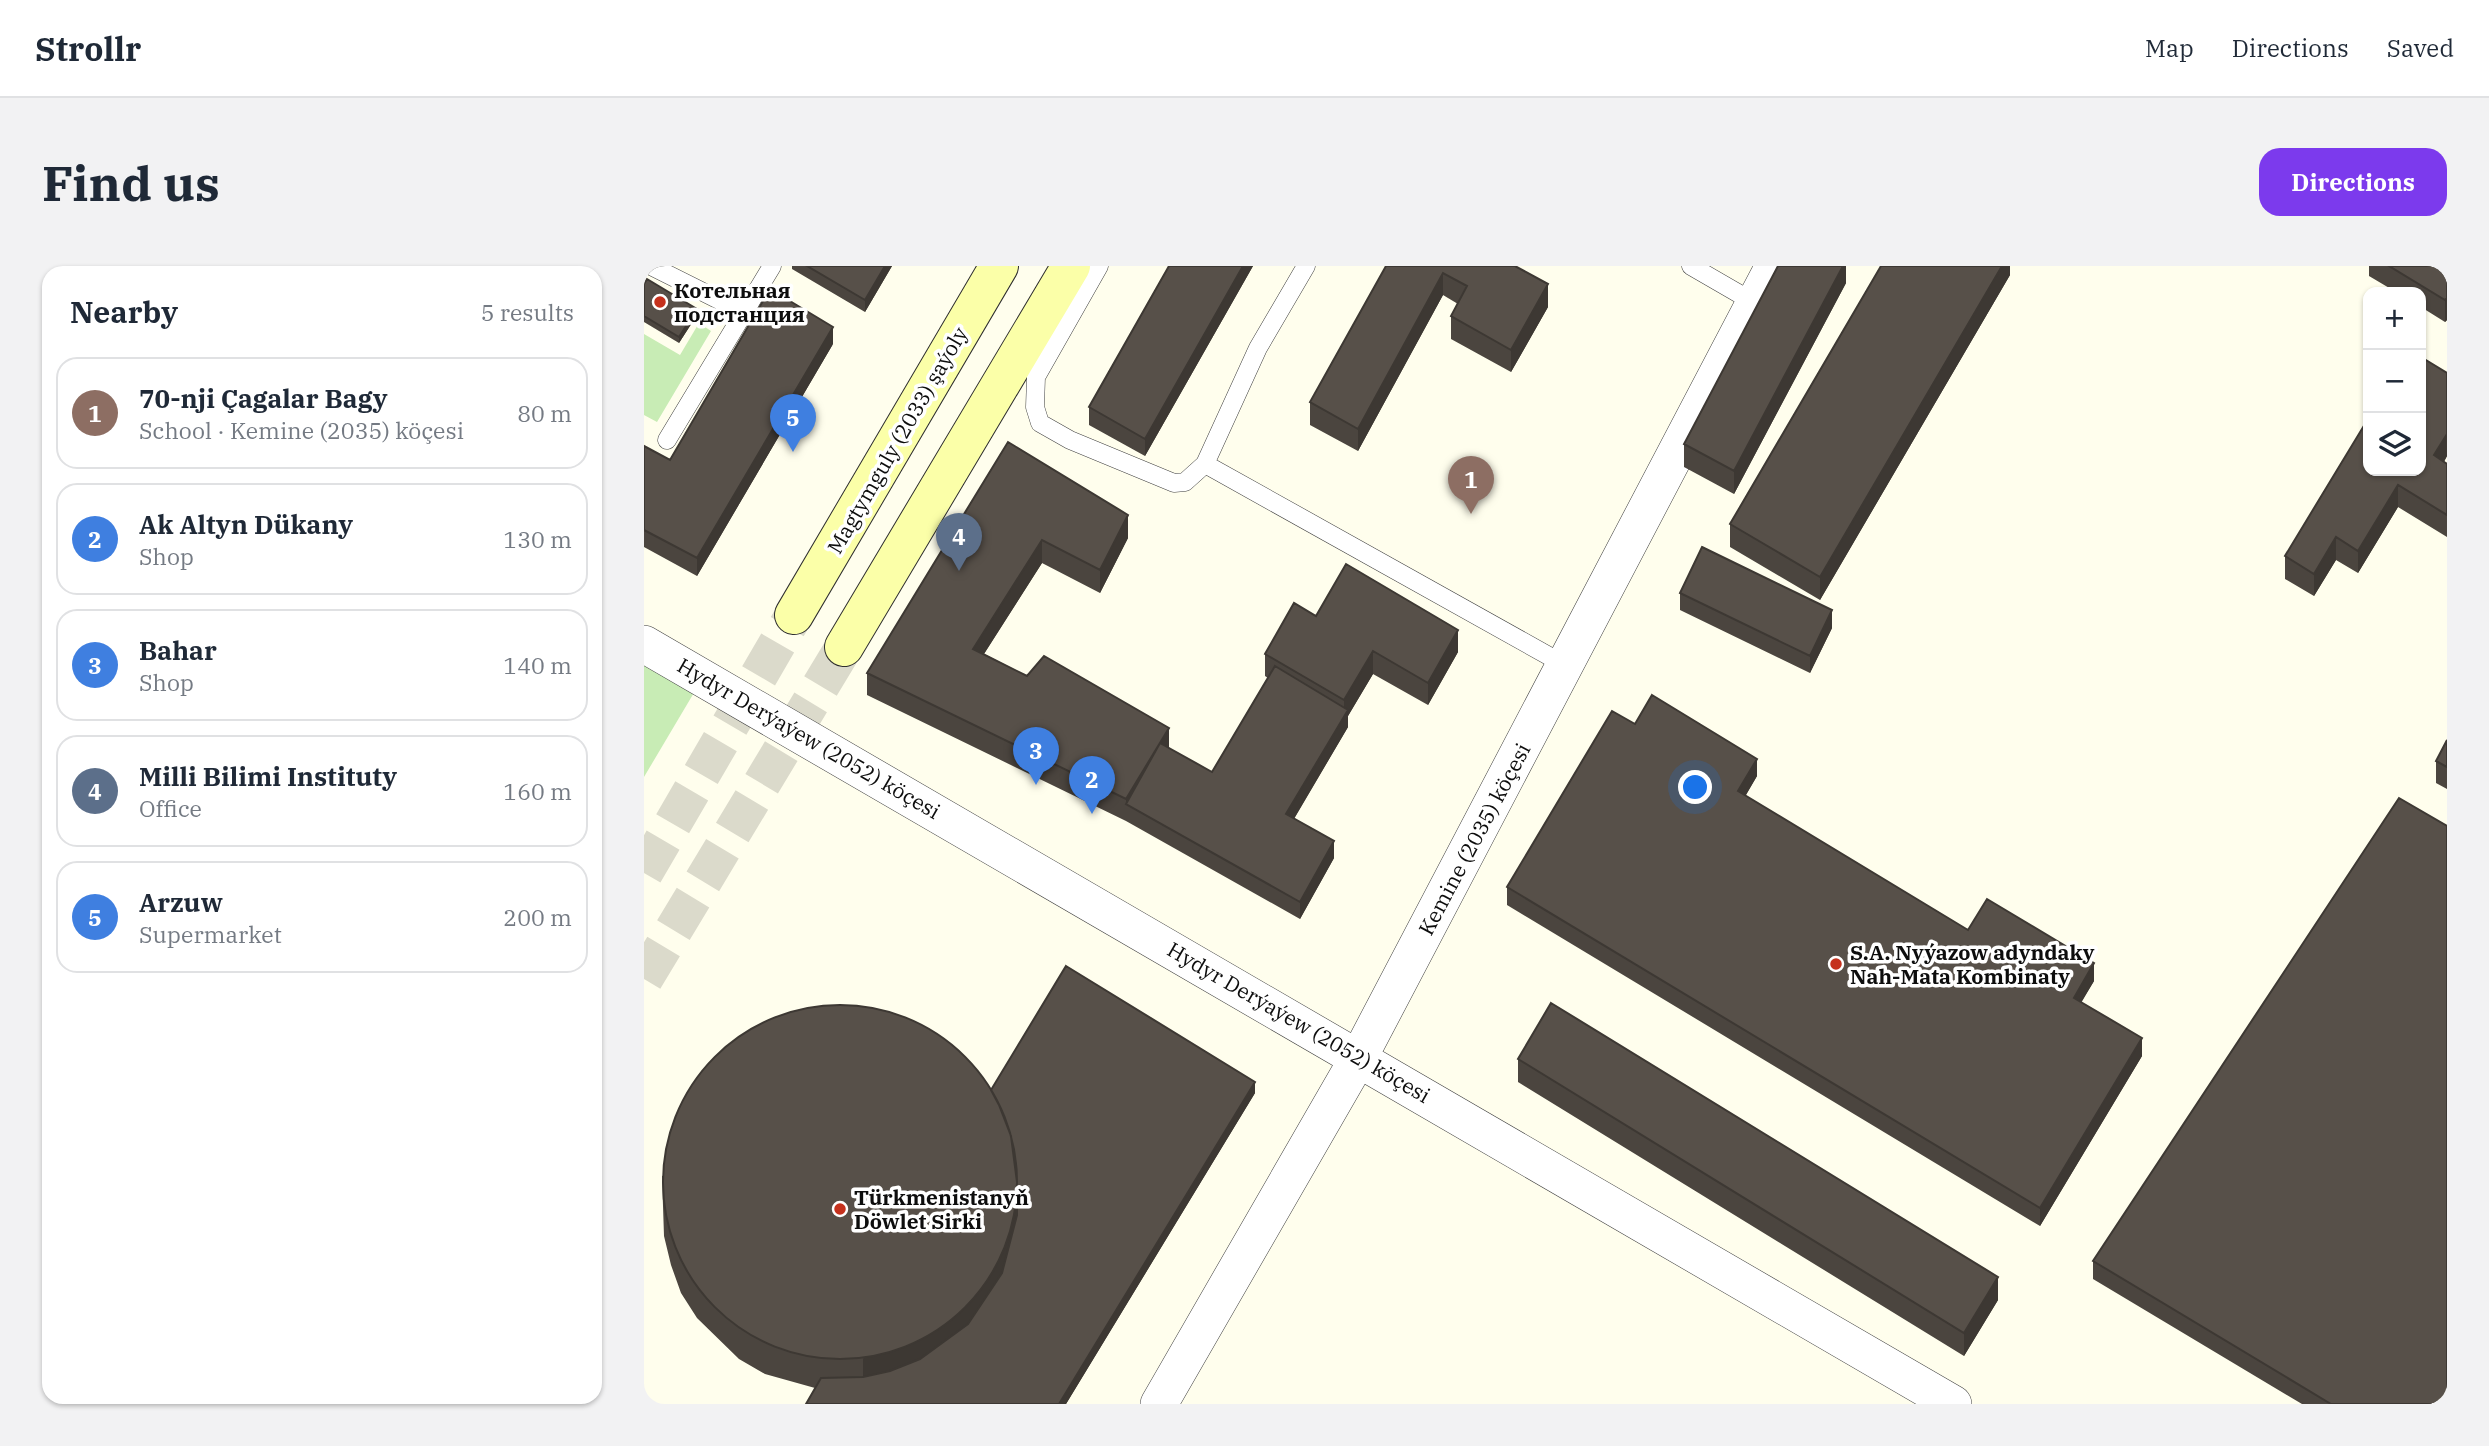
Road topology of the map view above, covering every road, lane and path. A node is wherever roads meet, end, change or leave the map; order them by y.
1 (651, 266) edge
2 (772, 266) edge
3 (999, 266) edge
4 (1072, 266) edge
5 (1099, 266) edge
6 (1306, 266) edge
7 (1691, 266) edge
8 (1774, 266) edge
9 (1755, 303) junction
10 (744, 313) junction
11 (667, 440) dead end
12 (1205, 464) junction
13 (794, 615) tunnel mouth
14 (644, 644) edge
15 (844, 647) tunnel mouth
16 (1565, 665) junction
17 (1359, 1057) junction
18 (1159, 1404) edge
19 (1953, 1404) edge

1 - 10 lane
2 - 10 lane
3 - 13 main road, Magtymguly (2033) şaýoly
4 - 15 main road
5 - 12 lane
6 - 12 lane
7 - 9 lane
8 - 9 street, Kemine (2035) köçesi
9 - 16 street, Kemine (2035) köçesi
10 - 11 lane
12 - 16 lane
14 - 17 street, Hydyr Derýaýew (2052) köçesi
16 - 17 street, Kemine (2035) köçesi
17 - 18 street, Kemine (2035) köçesi
17 - 19 street, Hydyr Derýaýew (2052) köçesi

